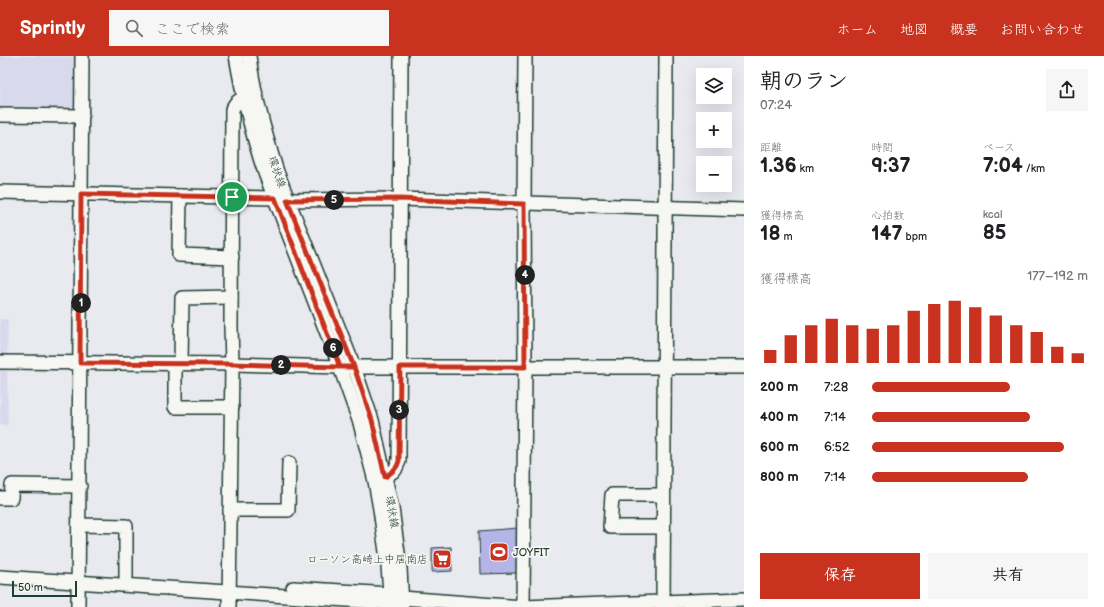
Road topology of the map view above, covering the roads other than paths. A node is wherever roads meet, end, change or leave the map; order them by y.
1 (82, 56) edge
2 (236, 56) edge
3 (249, 56) edge
4 (401, 56) edge
5 (525, 56) edge
6 (666, 56) edge
7 (244, 97) junction
8 (0, 115) edge
9 (82, 116) junction
10 (0, 192) edge
11 (81, 194) junction
12 (180, 196) junction
13 (232, 197) junction
14 (281, 199) junction
15 (400, 199) junction
16 (524, 204) junction
17 (666, 208) junction
18 (744, 210) edge
19 (232, 257) junction
20 (231, 297) junction
21 (0, 362) edge
22 (80, 363) junction
23 (178, 363) junction
24 (232, 364) junction
25 (340, 367) junction
26 (354, 367) junction
27 (400, 367) junction
28 (525, 367) junction
29 (664, 367) junction
30 (744, 367) edge
31 (232, 407) junction
32 (289, 463) dead end
33 (385, 477) junction
34 (80, 486) junction
35 (663, 495) junction
36 (0, 498) edge
37 (230, 510) junction
38 (79, 525) junction
39 (663, 527) junction
40 (0, 568) edge
41 (0, 577) edge
42 (126, 577) junction
43 (78, 578) junction
44 (229, 588) junction
45 (744, 598) edge
46 (395, 602) edge
47 (463, 605) edge
48 (663, 605) edge
49 (78, 607) edge
50 (229, 607) edge
51 (522, 607) edge

1 - 9 street
2 - 7 street, 環状線
3 - 14 street, 環状線
4 - 15 street
5 - 16 street
6 - 17 street
7 - 13 street
7 - 14 street, 環状線
8 - 9 street
9 - 11 street
10 - 11 street
11 - 12 street
11 - 22 street
12 - 13 street
12 - 19 street
13 - 14 street
13 - 19 street
14 - 15 street
14 - 25 street, 環状線
14 - 26 street, 環状線
15 - 16 street
15 - 27 street
16 - 17 street
16 - 28 street
17 - 18 street
17 - 29 street
19 - 20 street
20 - 23 street
20 - 24 street
21 - 22 street
22 - 23 street
22 - 34 street
23 - 24 street
23 - 31 street
24 - 25 street
24 - 31 street
25 - 26 street
25 - 46 street, 環状線
26 - 27 street
26 - 33 street, 環状線
27 - 28 street
27 - 33 street
28 - 29 street
28 - 51 street
29 - 30 street
29 - 35 street
31 - 37 street
32 - 37 street
33 - 46 street, 環状線
34 - 36 street
34 - 38 street
35 - 39 street
35 - 39 street
37 - 44 street
38 - 42 street
38 - 43 street
39 - 48 street
40 - 43 street
41 - 43 street
42 - 43 street
42 - 44 street
43 - 44 street
43 - 49 street
44 - 46 street
44 - 50 street
45 - 48 street
46 - 47 street
47 - 51 street
48 - 51 street

